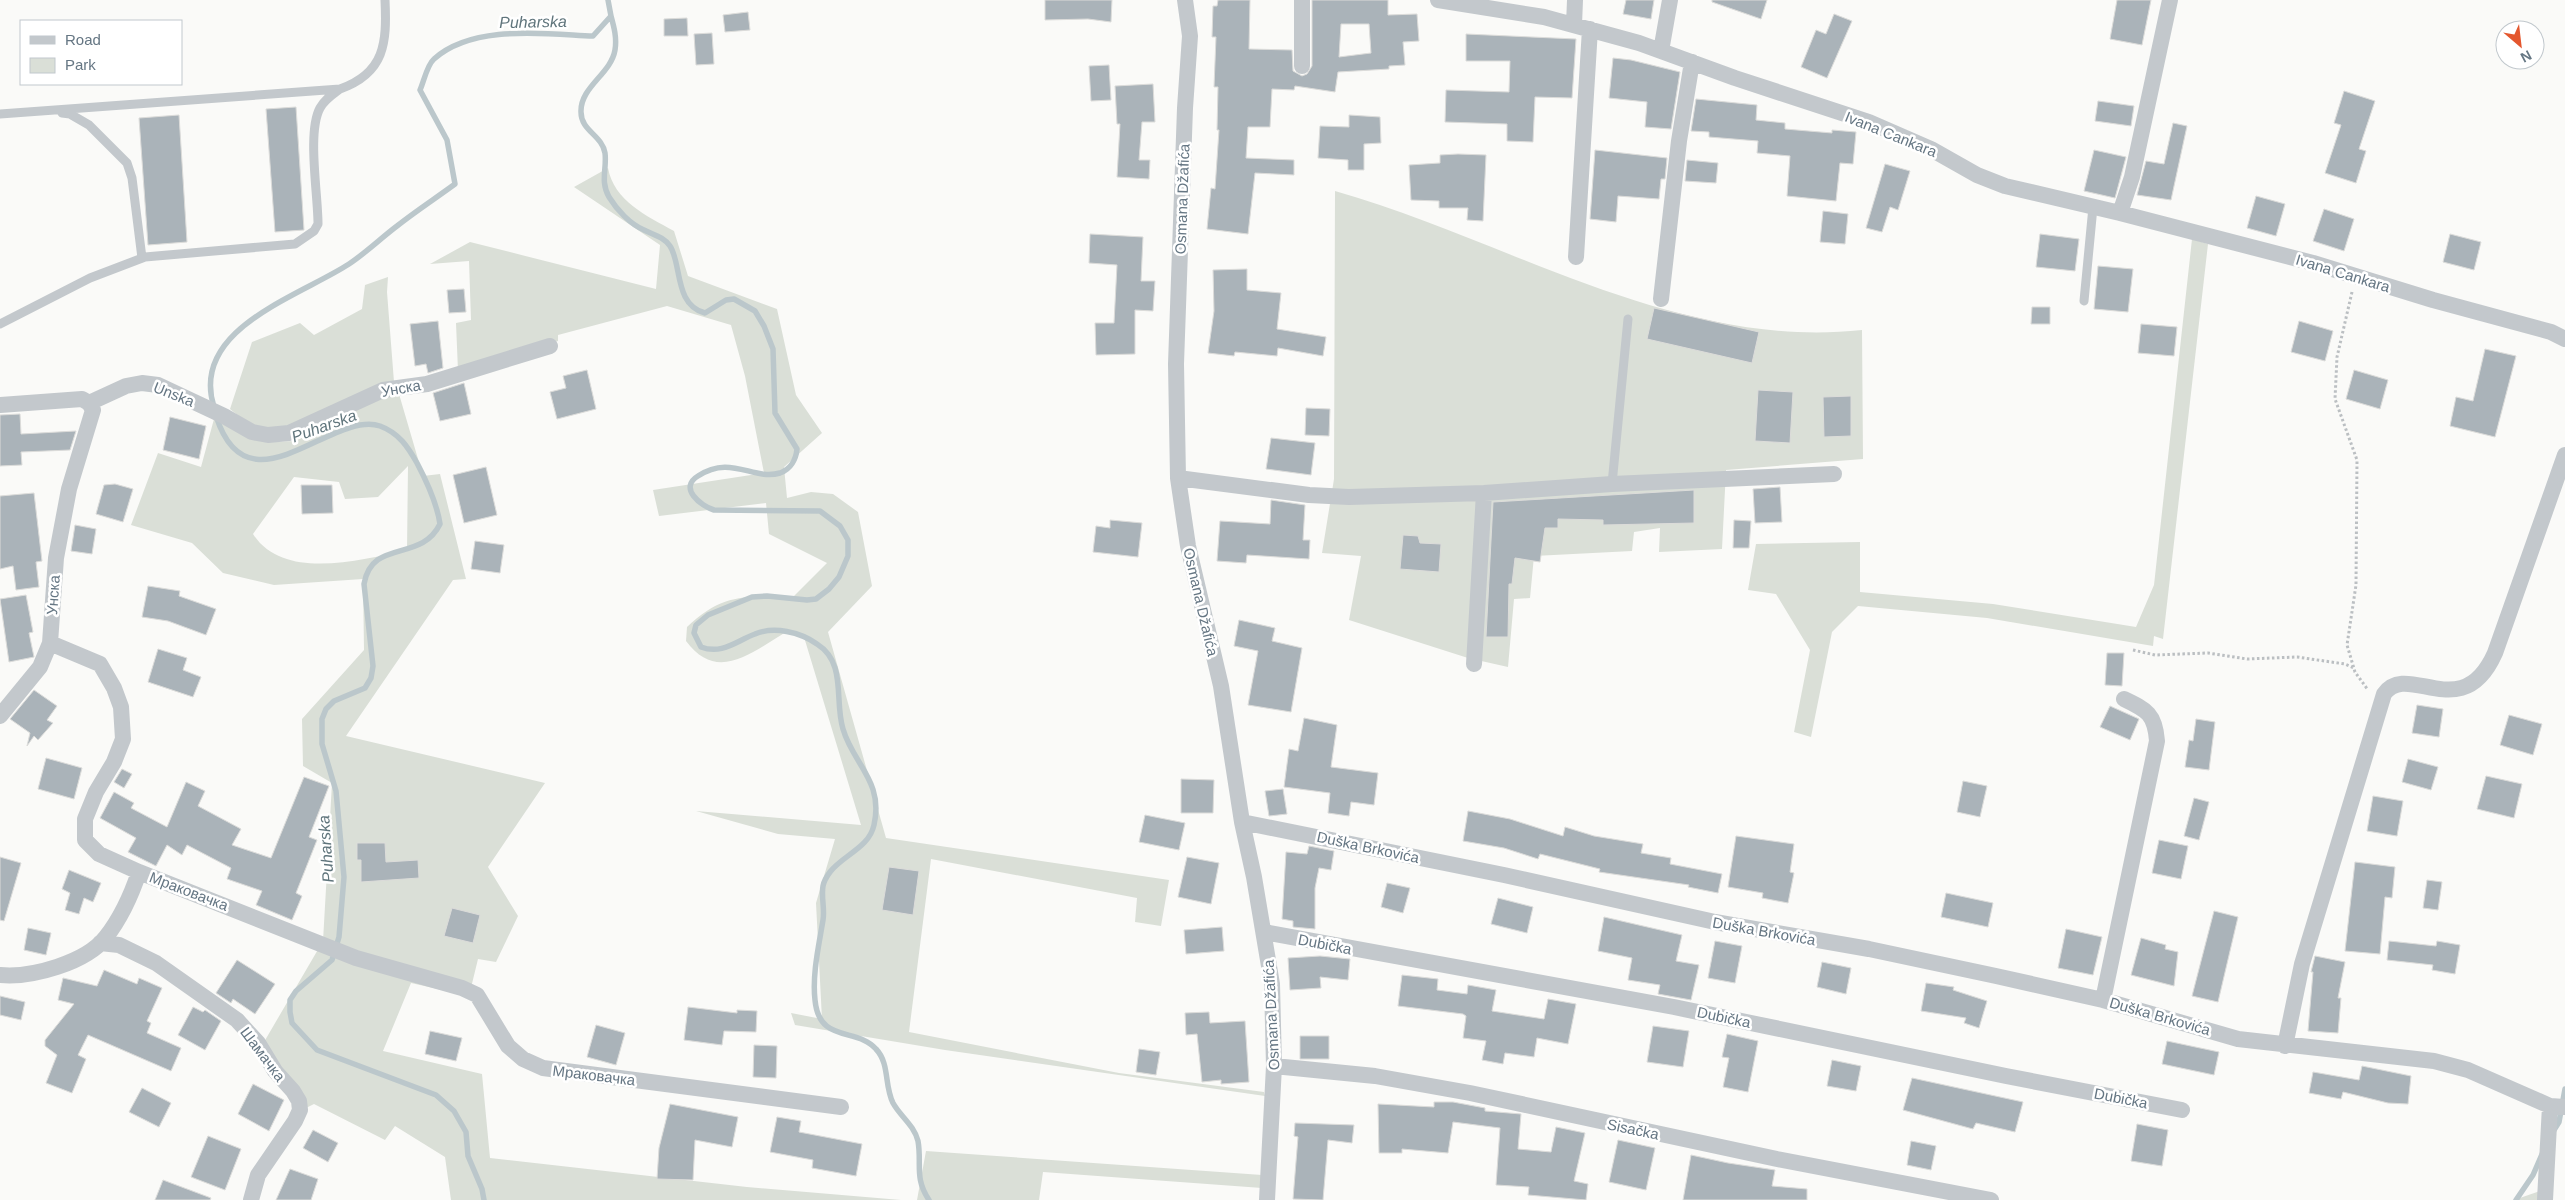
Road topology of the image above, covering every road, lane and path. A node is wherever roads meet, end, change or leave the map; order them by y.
1 (385, 0) edge
2 (1185, 0) edge
3 (1302, 0) edge
4 (1438, 0) edge
5 (1576, 0) edge
6 (1670, 0) edge
7 (2170, 0) edge
8 (1574, 25) junction
9 (1590, 29) junction
10 (1662, 51) junction
11 (1692, 62) junction
12 (1302, 66) dead end
13 (340, 90) junction
14 (42, 111) junction
15 (0, 114) edge
16 (2093, 207) junction
17 (2120, 213) junction
18 (1576, 257) dead end
19 (142, 258) junction
20 (2356, 276) junction
21 (1661, 299) dead end
22 (2084, 301) dead end
23 (1628, 319) dead end
24 (0, 324) edge
25 (2565, 338) edge
26 (550, 346) dead end
27 (89, 403) junction
28 (0, 405) edge
29 (230, 419) joint
30 (2565, 455) edge
31 (1834, 474) dead end
32 (1178, 478) junction
33 (1612, 484) junction
34 (1484, 493) junction
35 (50, 643) junction
36 (2133, 650) dead end
37 (1474, 664) dead end
38 (2354, 668) junction
39 (2382, 698) junction
40 (2124, 699) dead end
41 (0, 716) edge
42 (1242, 822) junction
43 (140, 872) junction
44 (1264, 932) junction
45 (100, 943) junction
46 (0, 975) edge
47 (2103, 1000) junction
48 (2285, 1046) junction
49 (1274, 1066) junction
50 (841, 1107) dead end
51 (2558, 1107) edge
52 (2182, 1110) dead end
53 (251, 1200) edge
54 (1268, 1200) edge
55 (1991, 1200) edge
56 (2545, 1200) edge

1 - 13 lane
2 - 32 street, Osmana Džafića
3 - 12 street
4 - 8 street, Ivana Cankara
5 - 8 street
6 - 10 street
7 - 17 street
8 - 9 street, Ivana Cankara
9 - 10 street, Ivana Cankara
9 - 18 street
10 - 11 street, Ivana Cankara
11 - 16 street, Ivana Cankara
11 - 21 street
13 - 14 lane
13 - 19 lane
14 - 15 lane
14 - 19 lane
16 - 17 street, Ivana Cankara
16 - 22 lane
17 - 20 street, Ivana Cankara
19 - 24 lane
20 - 25 street, Ivana Cankara
20 - 38 path
23 - 33 lane
26 - 29 street, Унска
27 - 28 street
27 - 29 street, Unska
27 - 35 street, Унска
30 - 39 street
31 - 33 street
32 - 34 street
32 - 42 street, Osmana Džafića
33 - 34 street
34 - 37 street
35 - 41 street
35 - 43 street
36 - 38 path
38 - 39 path
39 - 48 street
40 - 47 street
42 - 44 street, Osmana Džafića
42 - 47 street, Duška Brkovića
43 - 45 street, Мраковачка
43 - 50 street, Мраковачка
44 - 49 street, Osmana Džafića
44 - 52 street, Dubička
45 - 46 street, Мраковачка
45 - 53 street, Шамачка
47 - 48 street, Duška Brkovića
48 - 51 street, Duška Brkovića
49 - 54 street, Osmana Džafića
49 - 55 street, Sisačka
51 - 56 street

